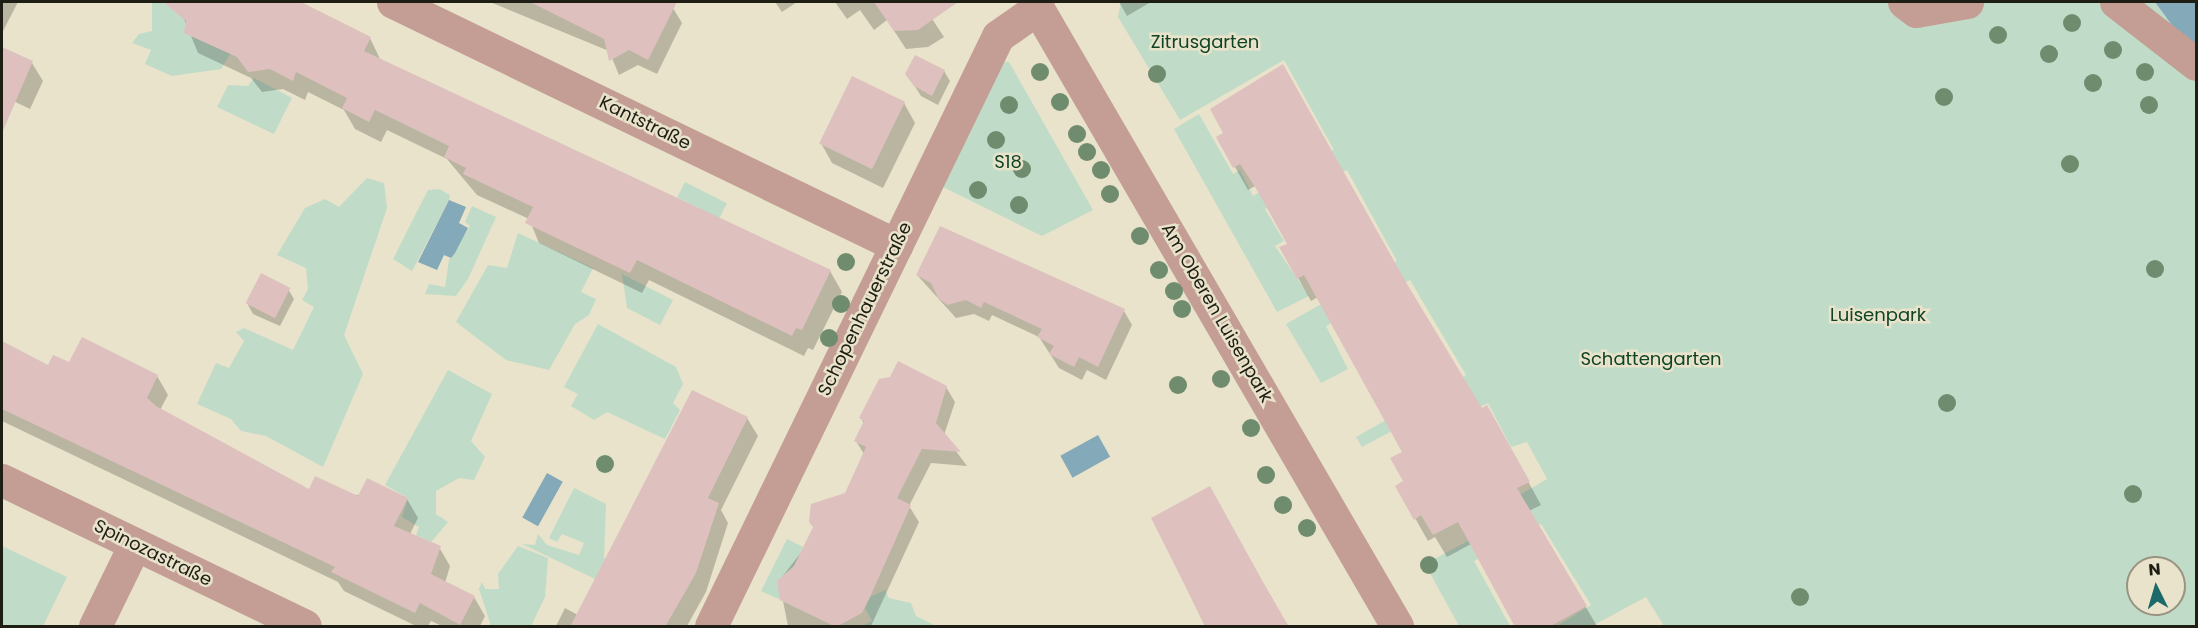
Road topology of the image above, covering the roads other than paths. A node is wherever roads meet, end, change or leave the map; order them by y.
1 (393, 2) edge
2 (1904, 2) edge
3 (1967, 2) edge
4 (2116, 2) edge
5 (1036, 5) edge
6 (2196, 64) edge
7 (896, 245) junction
8 (2, 480) edge
9 (135, 544) junction
10 (95, 627) edge
11 (305, 627) edge
12 (711, 627) edge
13 (1397, 627) edge

1 - 7 street, Kantstraße
2 - 3 street
4 - 6 street
5 - 7 street, Schopenhauerstraße
5 - 13 street, Am Oberen Luisenpark
7 - 12 street, Schopenhauerstraße
8 - 9 street, Spinozastraße
9 - 10 street
9 - 11 street, Spinozastraße

